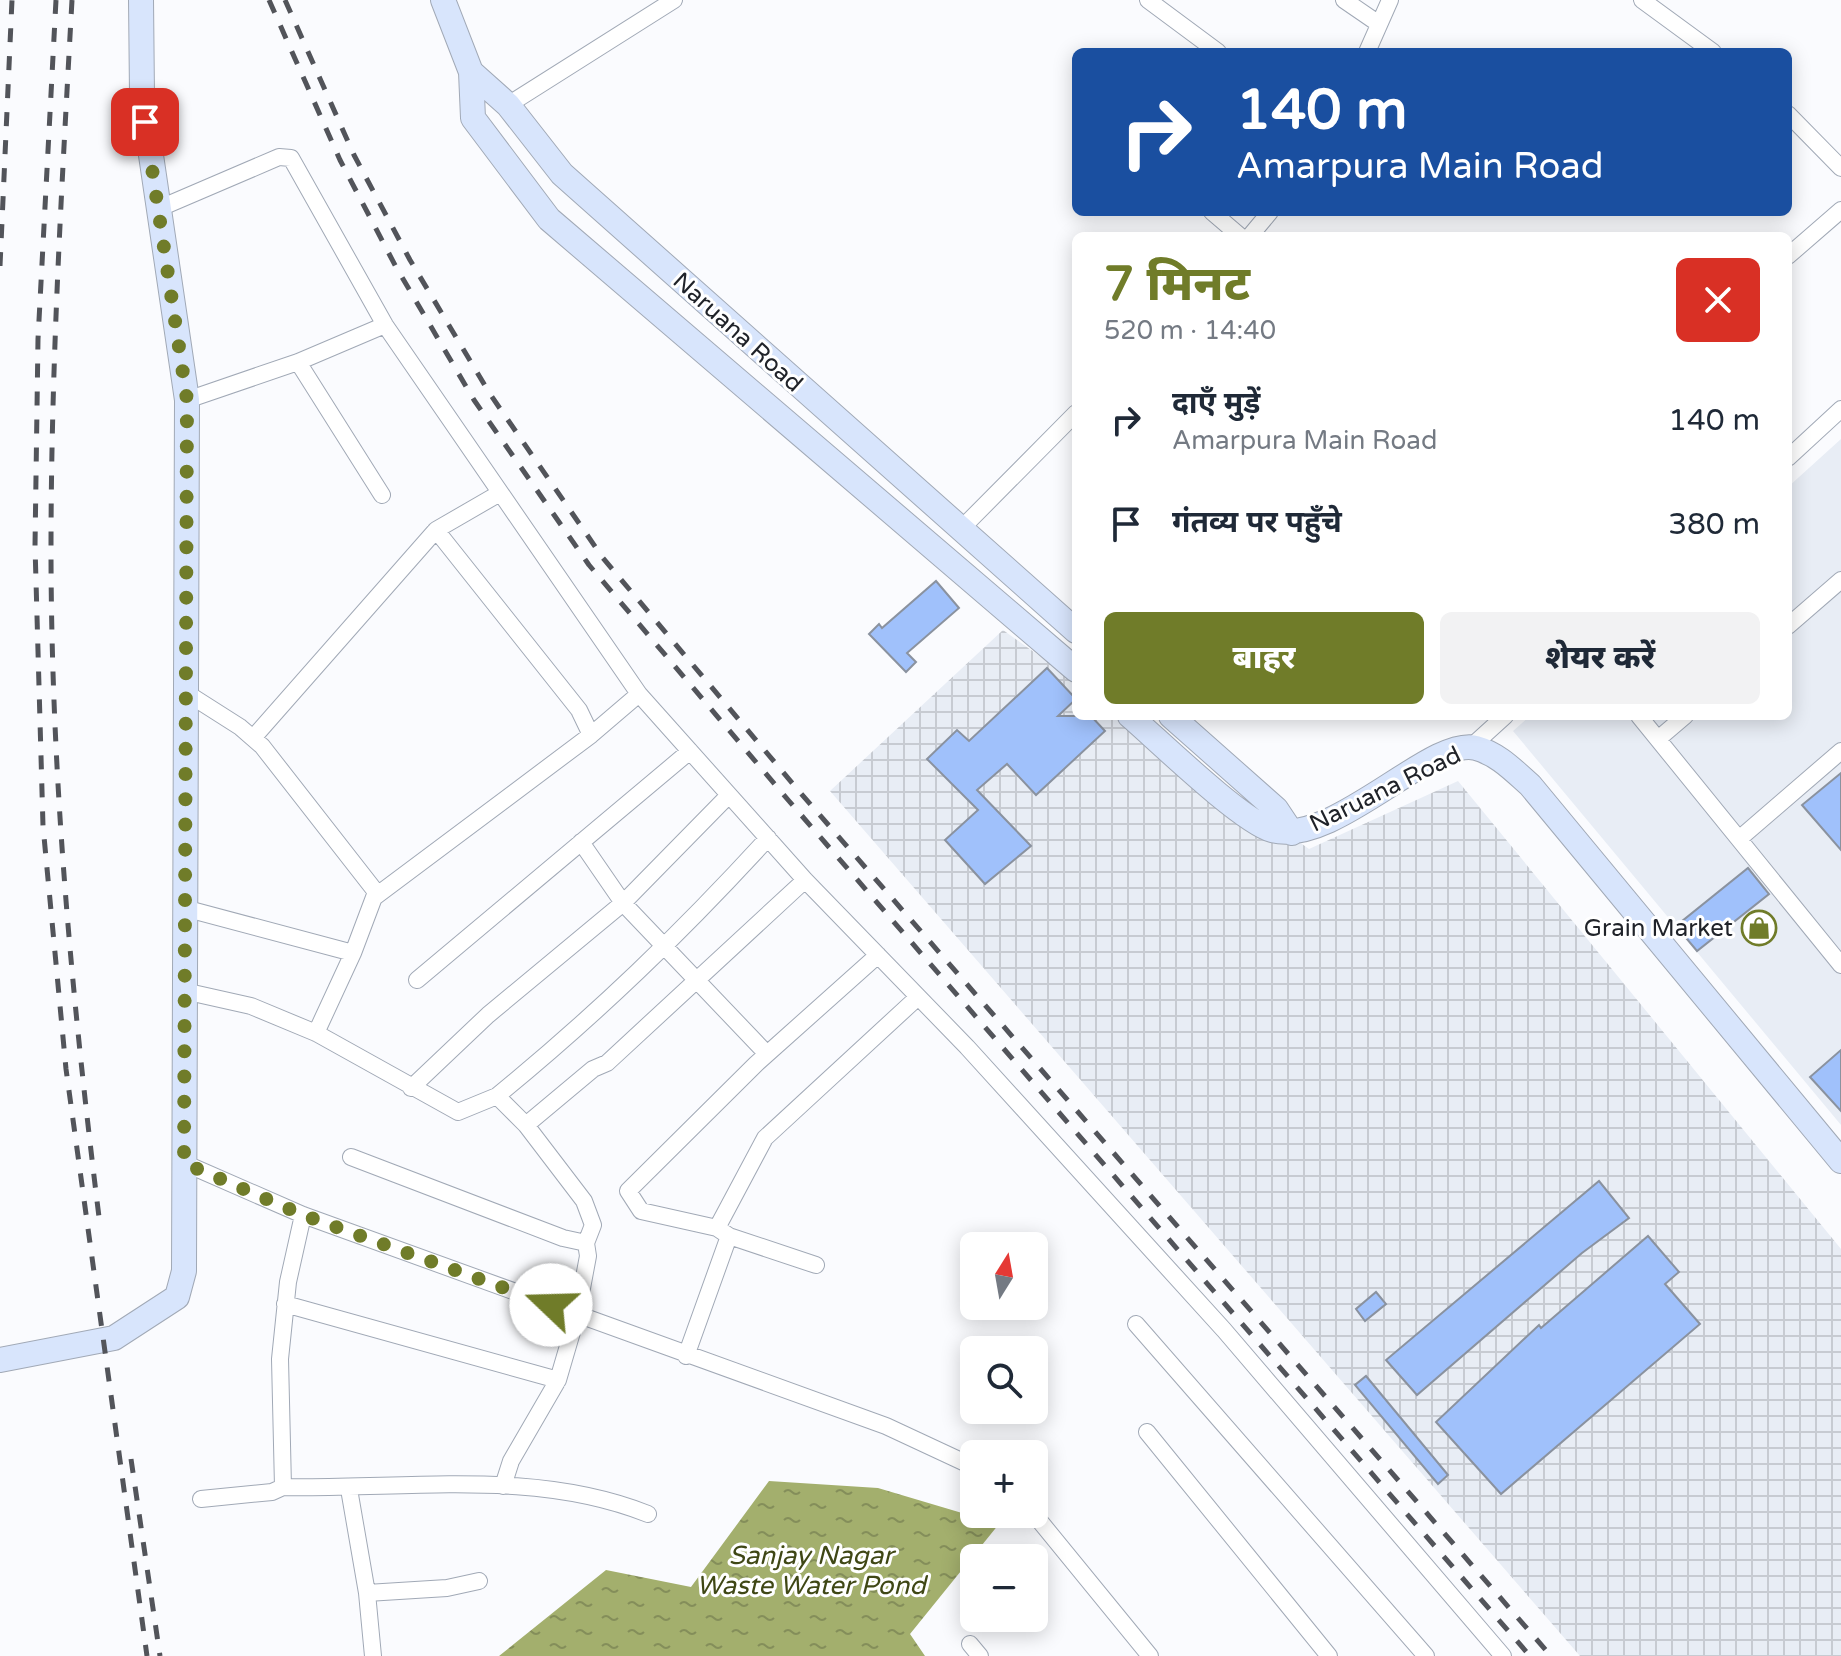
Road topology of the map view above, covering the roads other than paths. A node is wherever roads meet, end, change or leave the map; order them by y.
1 (141, 0) edge
2 (443, 0) edge
3 (674, 0) edge
4 (1148, 0) edge
5 (1344, 0) edge
6 (1390, 0) edge
7 (1642, 0) edge
8 (1379, 24) junction
9 (1213, 48) edge
10 (1369, 48) edge
11 (1708, 48) edge
12 (471, 72) junction
13 (508, 105) junction
14 (1792, 118) edge
15 (1841, 168) edge
16 (160, 208) junction
17 (1841, 210) edge
18 (1217, 216) edge
19 (1267, 216) edge
20 (1235, 232) edge
21 (1253, 232) edge
22 (1792, 253) edge
23 (385, 325) junction
24 (298, 362) junction
25 (187, 400) junction
26 (1841, 409) edge
27 (1072, 417) edge
28 (1792, 454) edge
29 (500, 493) junction
30 (382, 495) dead end
31 (961, 529) junction
32 (436, 530) junction
33 (1841, 580) edge
34 (1792, 623) edge
35 (1072, 627) edge
36 (1072, 667) edge
37 (185, 692) junction
38 (639, 694) junction
39 (1135, 720) edge
40 (1176, 720) edge
41 (1501, 720) edge
42 (1642, 720) edge
43 (1680, 720) edge
44 (591, 735) junction
45 (253, 738) junction
46 (1658, 739) junction
47 (1472, 746) junction
48 (690, 751) junction
49 (1841, 751) edge
50 (729, 795) junction
51 (1292, 833) junction
52 (768, 838) junction
53 (1739, 839) junction
54 (581, 842) junction
55 (805, 880) junction
56 (376, 896) junction
57 (623, 903) junction
58 (184, 908) junction
59 (664, 949) junction
60 (353, 953) junction
61 (878, 955) junction
62 (1841, 965) edge
63 (417, 980) dead end
64 (695, 982) junction
65 (184, 991) junction
66 (918, 997) junction
67 (316, 1033) junction
68 (767, 1054) junction
69 (411, 1088) junction
70 (497, 1096) junction
71 (526, 1125) junction
72 (351, 1157) dead end
73 (1841, 1161) edge
74 (184, 1163) junction
75 (303, 1215) junction
76 (723, 1232) junction
77 (586, 1243) junction
78 (816, 1265) dead end
79 (285, 1304) junction
80 (577, 1315) junction
81 (1136, 1324) dead end
82 (686, 1356) junction
83 (0, 1360) edge
84 (558, 1380) junction
85 (1147, 1432) dead end
86 (960, 1460) edge
87 (503, 1486) junction
88 (283, 1487) junction
89 (349, 1489) junction
90 (201, 1499) dead end
91 (648, 1514) dead end
92 (1045, 1528) edge
93 (479, 1581) dead end
94 (367, 1593) junction
95 (373, 1656) edge
96 (1150, 1656) edge
97 (1329, 1656) edge
98 (1426, 1656) edge
99 (1503, 1656) edge

1 - 16 street
2 - 12 street, Naruana Road
3 - 13 street
4 - 9 street
5 - 8 street
6 - 8 street
7 - 11 street
8 - 10 street
12 - 13 street, Naruana Road
12 - 36 street
13 - 31 street, Naruana Road
14 - 15 street
16 - 23 street
16 - 25 street
17 - 22 street
18 - 20 street
19 - 21 street
23 - 24 street
23 - 29 street
24 - 25 street
24 - 30 street
25 - 37 street
26 - 28 street
27 - 31 street
29 - 32 street
29 - 38 street
31 - 35 street, Naruana Road
32 - 44 street
32 - 45 street
33 - 34 street
37 - 45 street
37 - 58 street
38 - 44 street
38 - 48 street
39 - 51 street
40 - 51 street, Naruana Road
41 - 47 street
42 - 46 street
43 - 46 street
44 - 56 street
45 - 56 street
46 - 53 street
47 - 51 street, Naruana Road
47 - 73 street, Naruana Road
48 - 50 street
48 - 54 street
49 - 53 street
50 - 52 street
50 - 57 street
52 - 55 street
52 - 59 street
53 - 62 street
54 - 57 street
54 - 63 street
55 - 61 street
55 - 64 street
56 - 60 street
57 - 59 street
57 - 69 street
58 - 60 street
58 - 65 street
59 - 64 street
59 - 70 street
60 - 67 street
61 - 66 street
61 - 68 street
64 - 68 street
64 - 71 street
65 - 67 street
65 - 74 street
66 - 76 street
66 - 99 street
67 - 69 street
68 - 76 street
69 - 70 street
70 - 71 street
71 - 77 street
72 - 77 street
74 - 75 street
74 - 83 street
75 - 79 street
75 - 80 street
76 - 78 street
76 - 82 street
77 - 80 street
79 - 84 street
79 - 88 street
80 - 82 street
80 - 84 street
81 - 98 street
82 - 86 street
84 - 87 street
85 - 97 street
87 - 89 street
87 - 91 street
88 - 89 street
88 - 90 street
89 - 94 street
92 - 96 street
93 - 94 street
94 - 95 street

